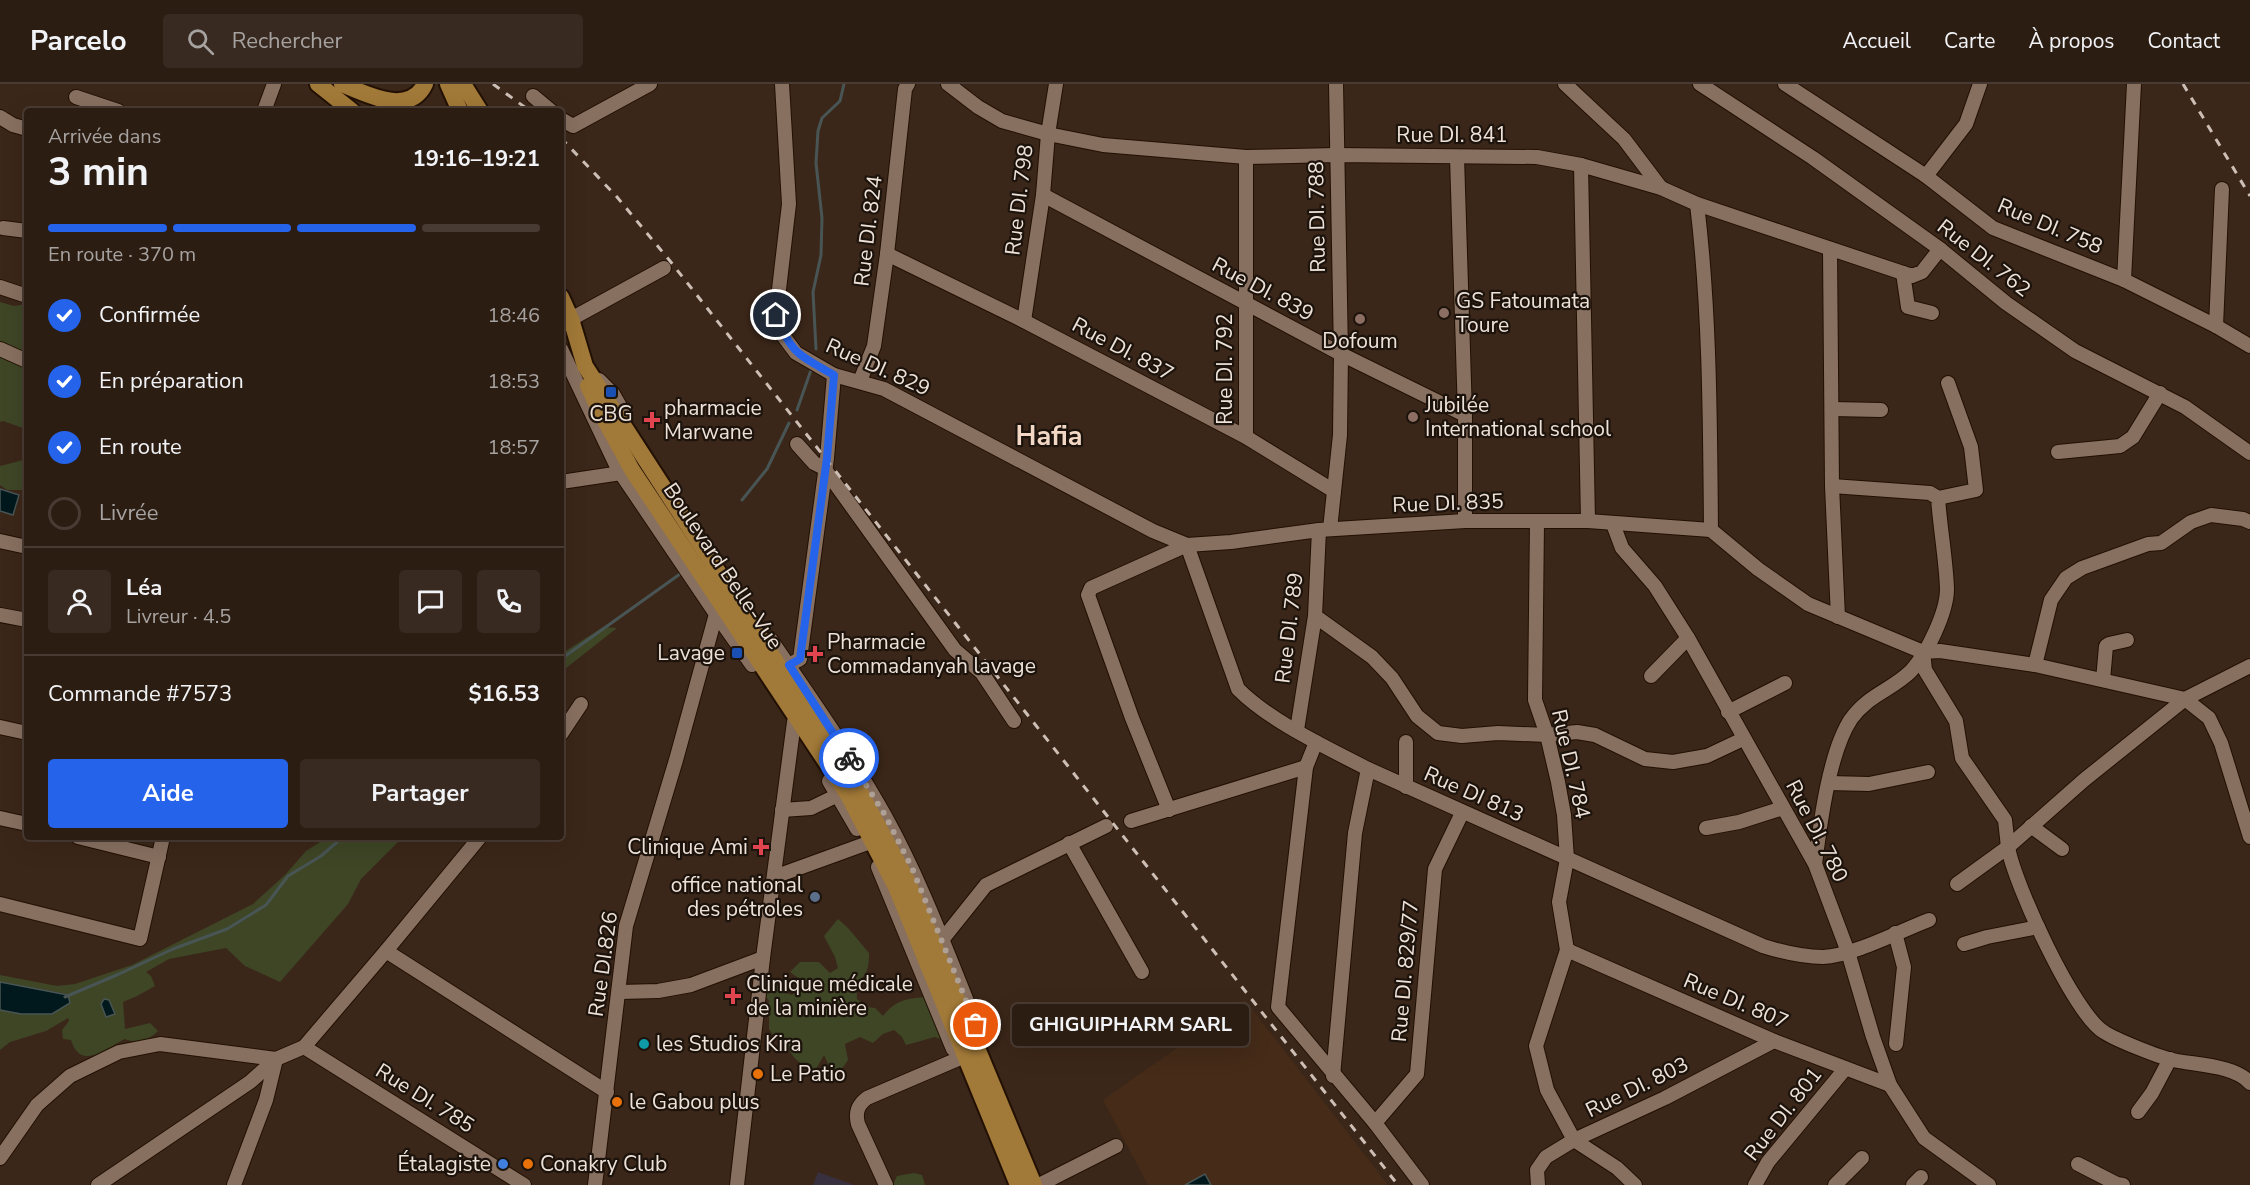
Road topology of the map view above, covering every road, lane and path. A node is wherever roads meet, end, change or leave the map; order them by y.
1 (274, 84) edge
2 (318, 84) edge
3 (332, 84) edge
4 (342, 84) edge
5 (425, 84) edge
6 (448, 84) edge
7 (463, 84) edge
8 (650, 84) edge
9 (782, 84) edge
10 (908, 84) edge
11 (948, 84) edge
12 (1056, 84) edge
13 (1336, 84) edge
14 (1565, 84) edge
15 (1700, 84) edge
16 (1785, 84) edge
17 (1980, 84) edge
18 (2134, 84) edge
19 (533, 96) dead end
20 (76, 97) dead end
21 (109, 108) edge
22 (265, 108) edge
23 (349, 108) edge
24 (360, 108) edge
25 (459, 108) edge
26 (478, 108) edge
27 (547, 108) edge
28 (0, 117) edge
29 (564, 121) edge
30 (24, 128) edge
31 (1048, 134) junction
32 (1336, 155) junction
33 (1246, 157) junction
34 (1457, 157) junction
35 (1581, 165) junction
36 (1926, 176) junction
37 (1661, 188) junction
38 (2222, 189) dead end
39 (1043, 195) junction
40 (1696, 204) junction
41 (3, 228) dead end
42 (24, 231) edge
43 (1830, 249) junction
44 (1940, 249) junction
45 (887, 254) junction
46 (664, 268) dead end
47 (1903, 273) junction
48 (2124, 280) junction
49 (0, 288) edge
50 (24, 295) edge
51 (1247, 303) junction
52 (1932, 313) dead end
53 (1024, 321) junction
54 (566, 323) edge
55 (2216, 326) junction
56 (2250, 346) edge
57 (0, 349) edge
58 (1341, 354) junction
59 (564, 357) edge
60 (24, 360) edge
61 (585, 366) junction
62 (834, 375) junction
63 (860, 381) junction
64 (1948, 383) dead end
65 (2160, 393) junction
66 (1832, 409) junction
67 (1881, 410) dead end
68 (1465, 415) junction
69 (1246, 437) junction
70 (797, 444) dead end
71 (2058, 452) dead end
72 (2250, 453) edge
73 (824, 468) junction
74 (621, 472) junction
75 (564, 482) edge
76 (1833, 486) junction
77 (1334, 491) junction
78 (1938, 498) junction
79 (1465, 521) junction
80 (1588, 521) junction
81 (1537, 522) junction
82 (2250, 522) edge
83 (1613, 524) junction
84 (1325, 529) junction
85 (1711, 530) junction
86 (0, 541) edge
87 (1187, 545) junction
88 (24, 546) edge
89 (716, 614) junction
90 (0, 615) edge
91 (1315, 616) junction
92 (1838, 617) junction
93 (24, 619) edge
94 (1688, 639) junction
95 (2127, 640) dead end
96 (1923, 652) junction
97 (789, 665) junction
98 (2034, 665) junction
99 (2250, 666) edge
100 (1651, 676) dead end
101 (2103, 680) junction
102 (1785, 683) dead end
103 (2185, 699) junction
104 (581, 704) dead end
105 (1728, 712) junction
106 (1014, 721) dead end
107 (794, 722) junction
108 (0, 727) edge
109 (564, 730) edge
110 (1297, 730) junction
111 (24, 732) edge
112 (1547, 735) junction
113 (1743, 739) junction
114 (1406, 741) dead end
115 (1316, 742) junction
116 (1306, 767) junction
117 (1368, 769) junction
118 (1928, 772) dead end
119 (1829, 783) junction
120 (1406, 787) junction
121 (838, 795) junction
122 (1783, 808) junction
123 (782, 810) junction
124 (1170, 810) junction
125 (1462, 813) junction
126 (0, 818) edge
127 (1131, 820) dead end
128 (24, 824) edge
129 (1106, 826) dead end
130 (2031, 826) junction
131 (1706, 828) dead end
132 (2250, 837) edge
133 (90, 840) edge
134 (162, 840) edge
135 (478, 840) edge
136 (1069, 843) junction
137 (865, 844) junction
138 (2008, 847) junction
139 (2062, 849) dead end
140 (159, 857) junction
141 (1567, 859) junction
142 (1815, 864) junction
143 (774, 877) junction
144 (1957, 884) dead end
145 (0, 904) edge
146 (1929, 920) dead end
147 (2038, 927) junction
148 (1895, 933) junction
149 (942, 940) junction
150 (1964, 944) dead end
151 (1567, 950) junction
152 (386, 951) junction
153 (1848, 952) junction
154 (763, 958) junction
155 (1142, 972) dead end
156 (620, 992) junction
157 (1774, 1041) junction
158 (1896, 1044) dead end
159 (304, 1047) junction
160 (276, 1059) junction
161 (958, 1059) junction
162 (2170, 1059) junction
163 (1845, 1069) junction
164 (1333, 1076) junction
165 (2250, 1083) edge
166 (1890, 1085) junction
167 (607, 1092) junction
168 (2138, 1112) dead end
169 (1375, 1123) junction
170 (1574, 1140) junction
171 (1116, 1146) dead end
172 (0, 1158) edge
173 (1862, 1158) dead end
174 (2078, 1164) dead end
175 (98, 1185) edge
176 (234, 1185) edge
177 (524, 1185) edge
178 (595, 1185) edge
179 (737, 1185) edge
180 (886, 1185) edge
181 (1010, 1185) edge
182 (1018, 1185) edge
183 (1034, 1185) edge
184 (1039, 1185) edge
185 (1422, 1185) edge
186 (1538, 1185) edge
187 (1635, 1185) edge
188 (1755, 1185) edge
189 (1835, 1185) edge
190 (1989, 1185) edge
191 (2123, 1185) edge

1 - 22 street
2 - 23 main road
3 - 24 main road
4 - 5 main road
6 - 25 main road
7 - 26 main road
8 - 29 street
9 - 62 street, Rue DI. 829
10 - 45 street, Rue DI. 824
11 - 31 street, Rue DI. 841
12 - 31 street, Rue DI. 798
13 - 32 street, Rue DI. 788
14 - 37 street
15 - 44 street, Rue DI. 762
16 - 36 street, Rue DI. 758
17 - 36 street
18 - 48 street
19 - 27 street
20 - 21 street
28 - 30 street
31 - 33 street, Rue DI. 841
31 - 39 street, Rue DI. 798
32 - 33 street, Rue DI. 841
32 - 34 street, Rue DI. 841
32 - 58 street, Rue DI. 788
33 - 51 street, Rue DI. 792
34 - 35 street, Rue DI. 841
34 - 68 street
35 - 37 street, Rue DI. 841
35 - 80 street
36 - 48 street, Rue DI. 758
37 - 40 street, Rue DI. 841
38 - 55 street
39 - 51 street, Rue DI. 839
39 - 53 street, Rue DI. 798
40 - 43 street, Rue DI. 841
40 - 85 street
41 - 42 street
43 - 47 street, Rue DI. 841
43 - 66 street
44 - 47 street
44 - 65 street, Rue DI. 762
45 - 53 street, Rue DI. 837
45 - 63 street, Rue DI. 824
46 - 54 street
47 - 52 street
48 - 55 street, Rue DI. 758
49 - 50 street
51 - 58 street, Rue DI. 839
51 - 69 street, Rue DI. 792
53 - 69 street, Rue DI. 837
54 - 61 main road, Boulevard Belle-Vue
54 - 182 main road, Boulevard Belle-Vue
55 - 56 street, Rue DI. 758
57 - 60 street
58 - 68 street, Rue DI. 839
58 - 77 street, Rue DI. 788
59 - 74 street, Boulevard Belle-Vue
61 - 97 street, Boulevard Belle-Vue
61 - 183 main road, Boulevard Belle-Vue
62 - 63 street, Rue DI. 829
62 - 73 street
63 - 87 street, Rue DI. 829
64 - 78 street
65 - 71 street
65 - 72 street, Rue DI. 762
66 - 67 street
66 - 76 street
68 - 79 street
69 - 77 street, Rue DI. 837
70 - 73 street
73 - 97 street
73 - 106 street
74 - 75 street
74 - 89 street, Boulevard Belle-Vue
76 - 78 street
76 - 92 street
77 - 84 street, Rue DI. 788
78 - 96 street
79 - 81 street, Rue DI. 835
79 - 84 street, Rue DI. 835
80 - 81 street, Rue DI. 835
80 - 83 street, Rue DI. 835
81 - 112 street, Rue DI. 784
82 - 98 street
83 - 85 street, Rue DI. 835
83 - 94 street, Rue DI. 780
84 - 87 street, Rue DI. 835
84 - 91 street, Rue DI. 789
85 - 92 street
86 - 88 street
87 - 110 street, Rue DI 813
87 - 124 street
89 - 107 street, Boulevard Belle-Vue
89 - 156 street, Rue DI.826
90 - 93 street
91 - 110 street, Rue DI. 789
91 - 112 street
92 - 96 street
94 - 100 street
94 - 105 street, Rue DI. 780
95 - 101 street
96 - 98 street
96 - 119 street
96 - 138 street
97 - 149 street, Boulevard Belle-Vue
98 - 101 street
99 - 103 street
101 - 103 street
102 - 105 street
103 - 130 street
103 - 132 street
104 - 109 street
105 - 113 street, Rue DI. 780
107 - 121 street, Boulevard Belle-Vue
107 - 123 street
108 - 111 street
110 - 115 street, Rue DI 813
112 - 113 street
112 - 141 street, Rue DI. 784
113 - 122 street, Rue DI. 780
114 - 120 street
115 - 116 street
115 - 117 street, Rue DI 813
116 - 124 street
116 - 164 street
117 - 120 street, Rue DI 813
117 - 164 street
118 - 119 street
119 - 142 street
120 - 125 street, Rue DI 813
121 - 123 street
121 - 137 street, Boulevard Belle-Vue
122 - 131 street
122 - 142 street, Rue DI. 780
123 - 143 street
124 - 127 street
125 - 141 street, Rue DI 813
125 - 169 street, Rue DI. 829/77
126 - 128 street
129 - 136 street
130 - 138 street
130 - 139 street
133 - 140 street
134 - 140 street
135 - 152 street
136 - 149 street
136 - 155 street
137 - 143 street
137 - 161 street, Boulevard Belle-Vue
138 - 144 street
138 - 147 street
140 - 145 street
141 - 151 street, Rue DI. 784
141 - 153 street, Rue DI 813
142 - 153 street, Rue DI. 780
143 - 154 street
146 - 148 street, Rue DI 813
147 - 150 street
147 - 162 street
148 - 153 street, Rue DI 813
148 - 158 street
149 - 184 street, Boulevard Belle-Vue
151 - 157 street, Rue DI. 807
151 - 170 street, Rue DI. 784
152 - 159 street
152 - 167 street
153 - 166 street, Rue DI. 780
154 - 156 street
154 - 179 street
156 - 167 street, Rue DI.826
157 - 163 street, Rue DI. 807
157 - 170 street, Rue DI. 803
159 - 160 street
159 - 177 street, Rue DI. 785
160 - 172 street
160 - 175 street
160 - 176 street
161 - 180 street
161 - 181 street, Boulevard Belle-Vue
162 - 165 street
162 - 168 street
163 - 166 street, Rue DI. 807
163 - 188 street, Rue DI. 801
164 - 169 street
166 - 190 street, Rue DI. 780
167 - 178 street, Rue DI.826
169 - 185 street
170 - 186 street, Rue DI. 803
170 - 187 street, Rue DI. 784
171 - 184 street
173 - 189 street
174 - 191 street

